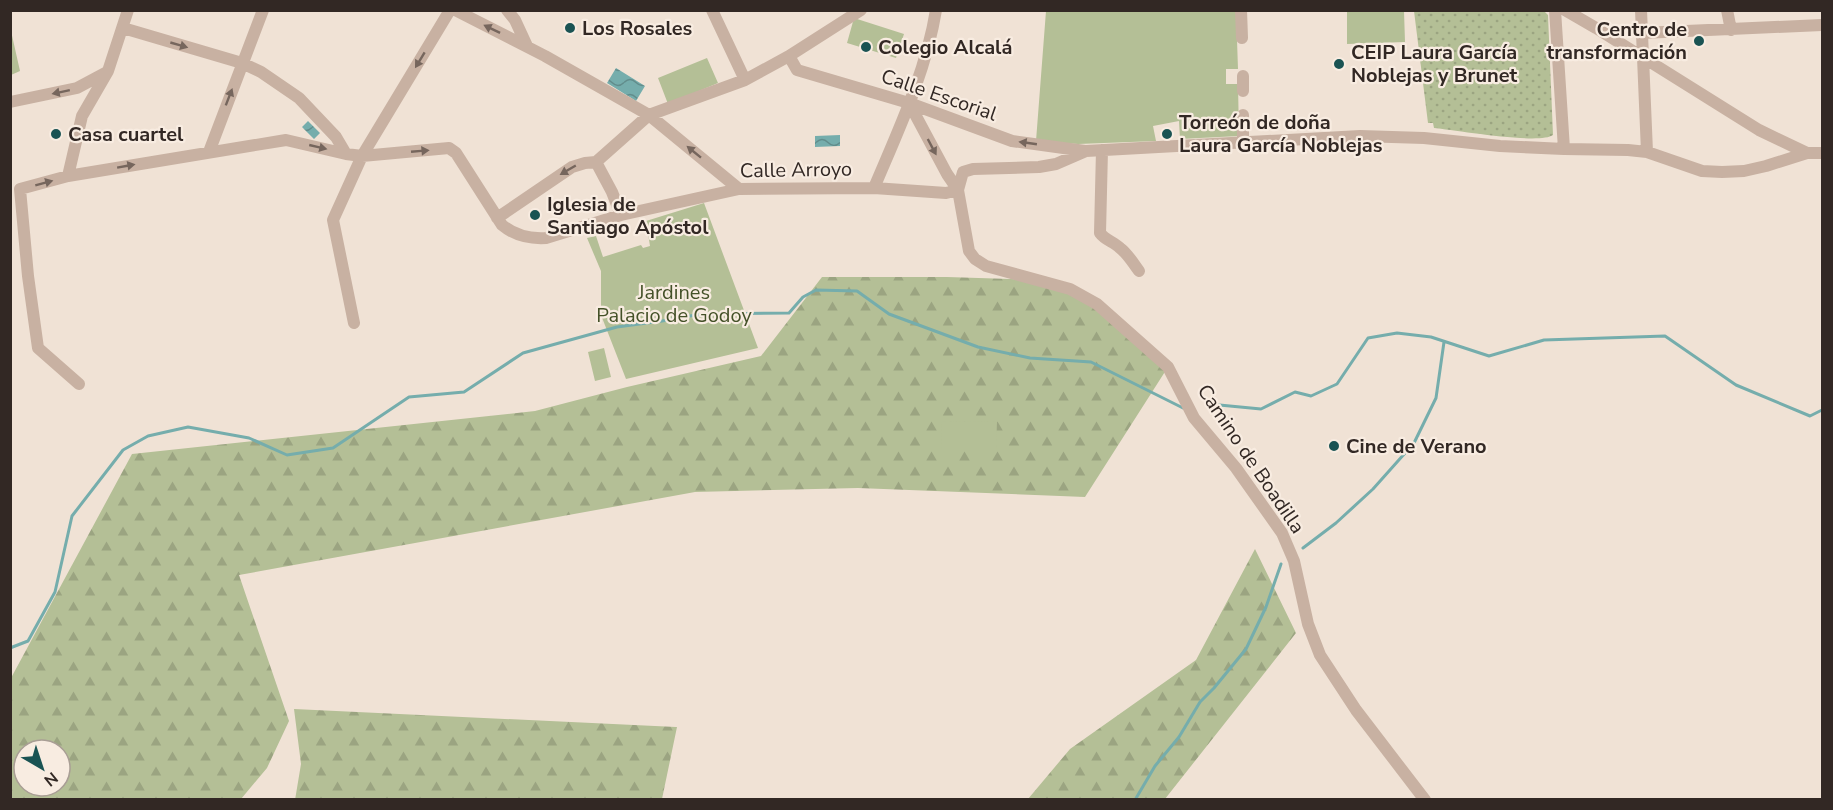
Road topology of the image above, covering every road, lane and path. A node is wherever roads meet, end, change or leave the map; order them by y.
1 (128, 10) edge
2 (263, 10) edge
3 (452, 10) edge
4 (507, 10) edge
5 (712, 10) edge
6 (861, 10) edge
7 (936, 10) edge
8 (1241, 10) edge
9 (1555, 10) edge
10 (1565, 10) edge
11 (1641, 10) edge
12 (1727, 10) edge
13 (1821, 10) edge
14 (1822, 25) edge
15 (123, 28) junction
16 (1731, 30) junction
17 (1642, 33) junction
18 (1242, 38) dead end
19 (527, 46) junction
20 (789, 56) junction
21 (1643, 58) junction
22 (242, 63) junction
23 (108, 71) junction
24 (1243, 75) dead end
25 (745, 80) junction
26 (1243, 91) dead end
27 (10, 102) edge
28 (909, 103) junction
29 (649, 115) junction
30 (1243, 115) dead end
31 (1243, 142) junction
32 (1564, 149) junction
33 (1102, 150) junction
34 (1086, 151) junction
35 (208, 152) junction
36 (1647, 152) junction
37 (1807, 153) junction
38 (1822, 153) edge
39 (346, 154) junction
40 (362, 156) junction
41 (596, 162) junction
42 (943, 168) junction
43 (963, 172) junction
44 (68, 176) junction
45 (15, 187) edge
46 (874, 188) junction
47 (739, 189) junction
48 (958, 190) junction
49 (621, 215) junction
50 (498, 218) junction
51 (1139, 271) dead end
52 (354, 323) dead end
53 (79, 384) dead end
54 (1425, 800) edge

1 - 15 street
2 - 22 street
19 -> 3 street
3 -> 40 street
4 - 19 street
5 - 25 street
6 - 20 street
7 - 28 street
8 - 18 street
9 - 32 street
10 - 21 street
11 - 17 street
12 - 16 street
13 - 14 street
14 - 16 street
15 -> 22 street
15 - 23 street
16 - 17 street
17 - 21 street
19 - 29 street
20 - 25 street
20 - 28 street, Calle Escorial
21 - 36 street
21 - 37 street
35 -> 22 street
22 - 39 street
23 -> 27 street
23 - 44 street
24 - 26 street
25 - 29 street
34 -> 28 street, Calle Escorial
28 -> 42 street
28 - 46 street
29 - 41 street
47 -> 29 street
30 - 31 street
31 - 32 street
31 - 33 street
32 - 36 street
33 - 34 street
33 - 51 street
34 - 43 street
35 -> 39 street
44 -> 35 street
36 - 37 street
37 - 38 street
39 - 40 street
40 -> 50 street, Calle Arroyo
40 - 52 street
41 - 49 street
41 -> 50 street
42 - 43 street
42 - 48 street
43 - 48 street
45 -> 44 street
45 - 53 street
46 - 47 street, Calle Arroyo
46 - 48 street, Calle Arroyo
47 - 49 street, Calle Arroyo
48 - 54 street, Camino de Boadilla
49 - 50 street, Calle Arroyo

